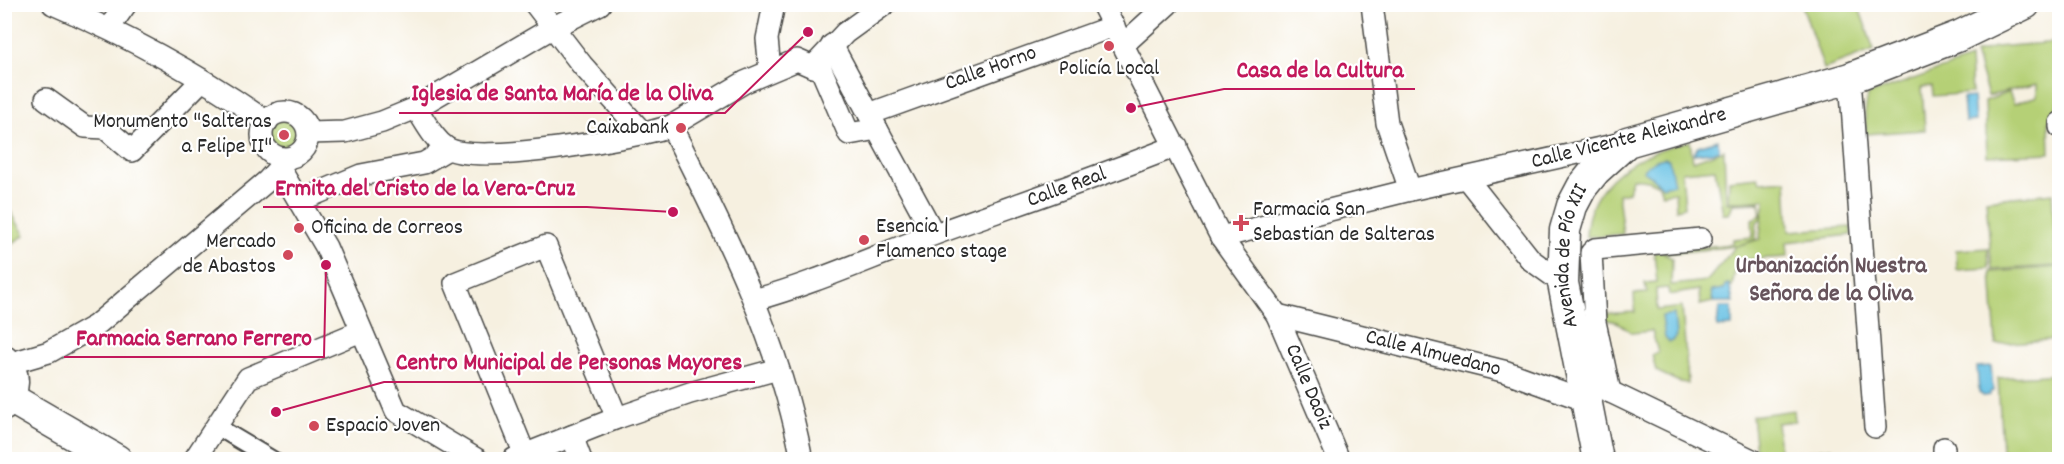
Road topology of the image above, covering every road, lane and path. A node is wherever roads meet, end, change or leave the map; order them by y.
1 (53, 4) edge
2 (126, 4) edge
3 (535, 4) edge
4 (567, 4) edge
5 (600, 4) edge
6 (774, 4) edge
7 (885, 4) edge
8 (1102, 4) edge
9 (1168, 4) edge
10 (1372, 4) edge
11 (2025, 4) edge
12 (555, 26) junction
13 (109, 28) junction
14 (1119, 35) junction
15 (832, 45) junction
16 (818, 62) junction
17 (770, 70) junction
18 (1850, 78) junction
19 (202, 80) junction
20 (46, 99) dead end
21 (416, 108) junction
22 (873, 121) junction
23 (267, 122) junction
24 (671, 126) junction
25 (643, 133) junction
26 (308, 134) junction
27 (1627, 142) junction
28 (1176, 146) junction
29 (448, 148) junction
30 (283, 163) junction
31 (1467, 179) junction
32 (1410, 190) junction
33 (299, 201) junction
34 (934, 234) junction
35 (1221, 237) junction
36 (1701, 239) dead end
37 (1563, 283) junction
38 (754, 300) junction
39 (1277, 315) junction
40 (361, 331) junction
41 (6, 362) edge
42 (778, 369) junction
43 (1593, 390) junction
44 (7, 401) edge
45 (617, 418) junction
46 (216, 426) junction
47 (1875, 427) dead end
48 (572, 436) junction
49 (519, 457) edge
50 (117, 459) edge
51 (194, 459) edge
52 (273, 459) edge
53 (478, 459) edge
54 (581, 459) edge
55 (802, 459) edge
56 (1339, 459) edge
57 (1598, 459) edge
58 (1752, 459) edge

1 - 13 street
2 - 13 street
3 - 12 street
4 - 12 street
5 - 12 street
6 - 17 street
7 - 15 street
8 - 14 street, Calle Daoiz
9 - 14 street
10 - 32 street
11 - 18 main road, Calle Vicente Aleixandre
12 - 21 street
12 - 25 street
13 - 19 street
14 - 22 street, Calle Horno
14 - 28 street, Calle Daoiz
15 - 16 street
15 - 22 street
16 - 17 street
16 - 22 street, Calle Horno
17 - 24 street
18 - 27 main road, Calle Vicente Aleixandre
18 - 47 street
19 - 20 street
19 - 23 street
21 - 26 street
21 - 29 street
22 - 34 street
23 - 26 street
23 - 30 street
24 - 25 street
24 - 38 street
25 - 29 street
26 - 30 street
27 - 31 street, Calle Vicente Aleixandre
27 - 37 main road, Avenida de Pío XII
28 - 34 street, Calle Real
28 - 35 street, Calle Daoiz
29 - 33 street
30 - 33 street
30 - 41 street
31 - 32 street, Calle Vicente Aleixandre
31 - 37 street
32 - 35 street, Calle Vicente Aleixandre
33 - 40 street
34 - 38 street, Calle Real
35 - 39 street, Calle Daoiz
36 - 43 street
37 - 43 main road, Avenida de Pío XII
38 - 42 street
39 - 43 street, Calle Almuedano
39 - 56 street, Calle Daoiz
40 - 46 street
40 - 53 street
41 - 44 main road
42 - 45 street
42 - 55 street
43 - 57 main road, Avenida de Pío XII
43 - 58 street, Calle Almuedano
44 - 50 main road
45 - 48 street
45 - 49 street
46 - 51 street
46 - 52 street
48 - 49 street
48 - 54 street

